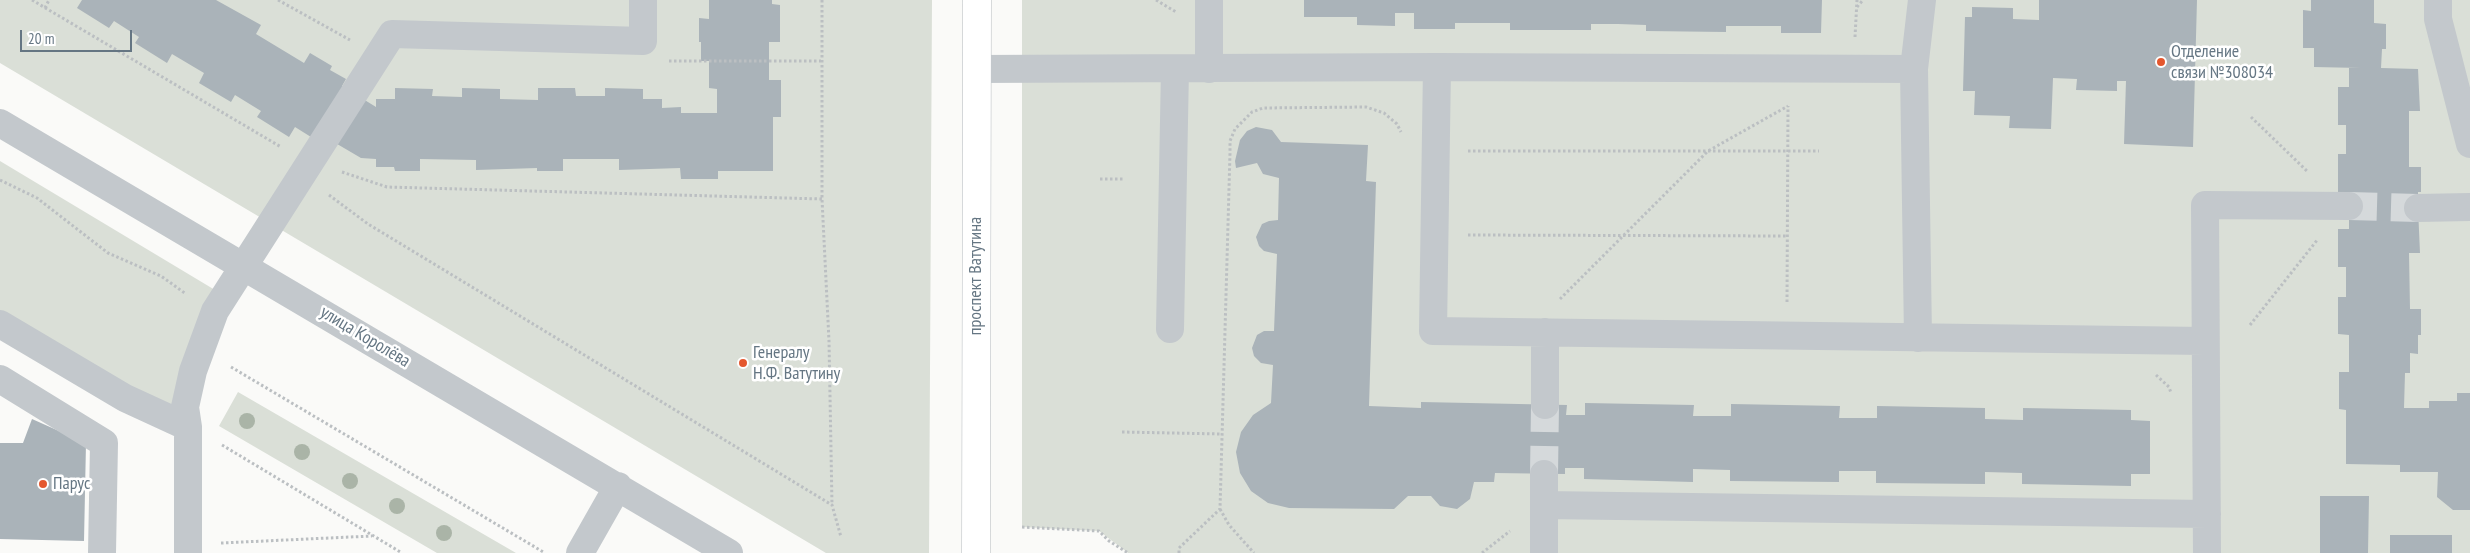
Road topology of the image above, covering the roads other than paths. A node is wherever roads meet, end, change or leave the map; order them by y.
1 (644, 0) edge
2 (977, 0) edge
3 (1210, 0) edge
4 (1922, 0) edge
5 (2438, 0) edge
6 (1436, 67) junction
7 (977, 69) junction
8 (1175, 69) junction
9 (1209, 69) junction
10 (1914, 69) junction
11 (0, 123) edge
12 (2470, 144) edge
13 (2347, 206) tunnel mouth
14 (2470, 207) edge
15 (2418, 208) tunnel mouth
16 (245, 266) junction
17 (0, 324) edge
18 (1170, 329) dead end
19 (1545, 332) junction
20 (1918, 338) junction
21 (2206, 342) junction
22 (0, 380) edge
23 (1545, 405) tunnel mouth
24 (186, 417) junction
25 (1544, 474) tunnel mouth
26 (618, 486) junction
27 (1544, 505) junction
28 (2207, 514) junction
29 (102, 553) edge
30 (188, 553) edge
31 (580, 553) edge
32 (729, 553) edge
33 (976, 553) edge
34 (1544, 553) edge
35 (2207, 553) edge

1 - 16 street
2 - 7 main road, проспект Ватутина
3 - 9 street
4 - 10 street
5 - 12 street
6 - 9 street
6 - 10 street
6 - 19 street
7 - 8 street
7 - 33 main road, проспект Ватутина
8 - 9 street
8 - 18 street
10 - 20 street
11 - 16 street, улица Королёва
13 - 21 street
14 - 15 street
16 - 24 street
16 - 26 street, улица Королёва
17 - 24 street
19 - 20 street
19 - 23 street
20 - 21 street
21 - 28 street
22 - 29 street
24 - 30 street
25 - 27 street
26 - 31 street
26 - 32 street, улица Королёва
27 - 28 street
27 - 34 street
28 - 35 street

